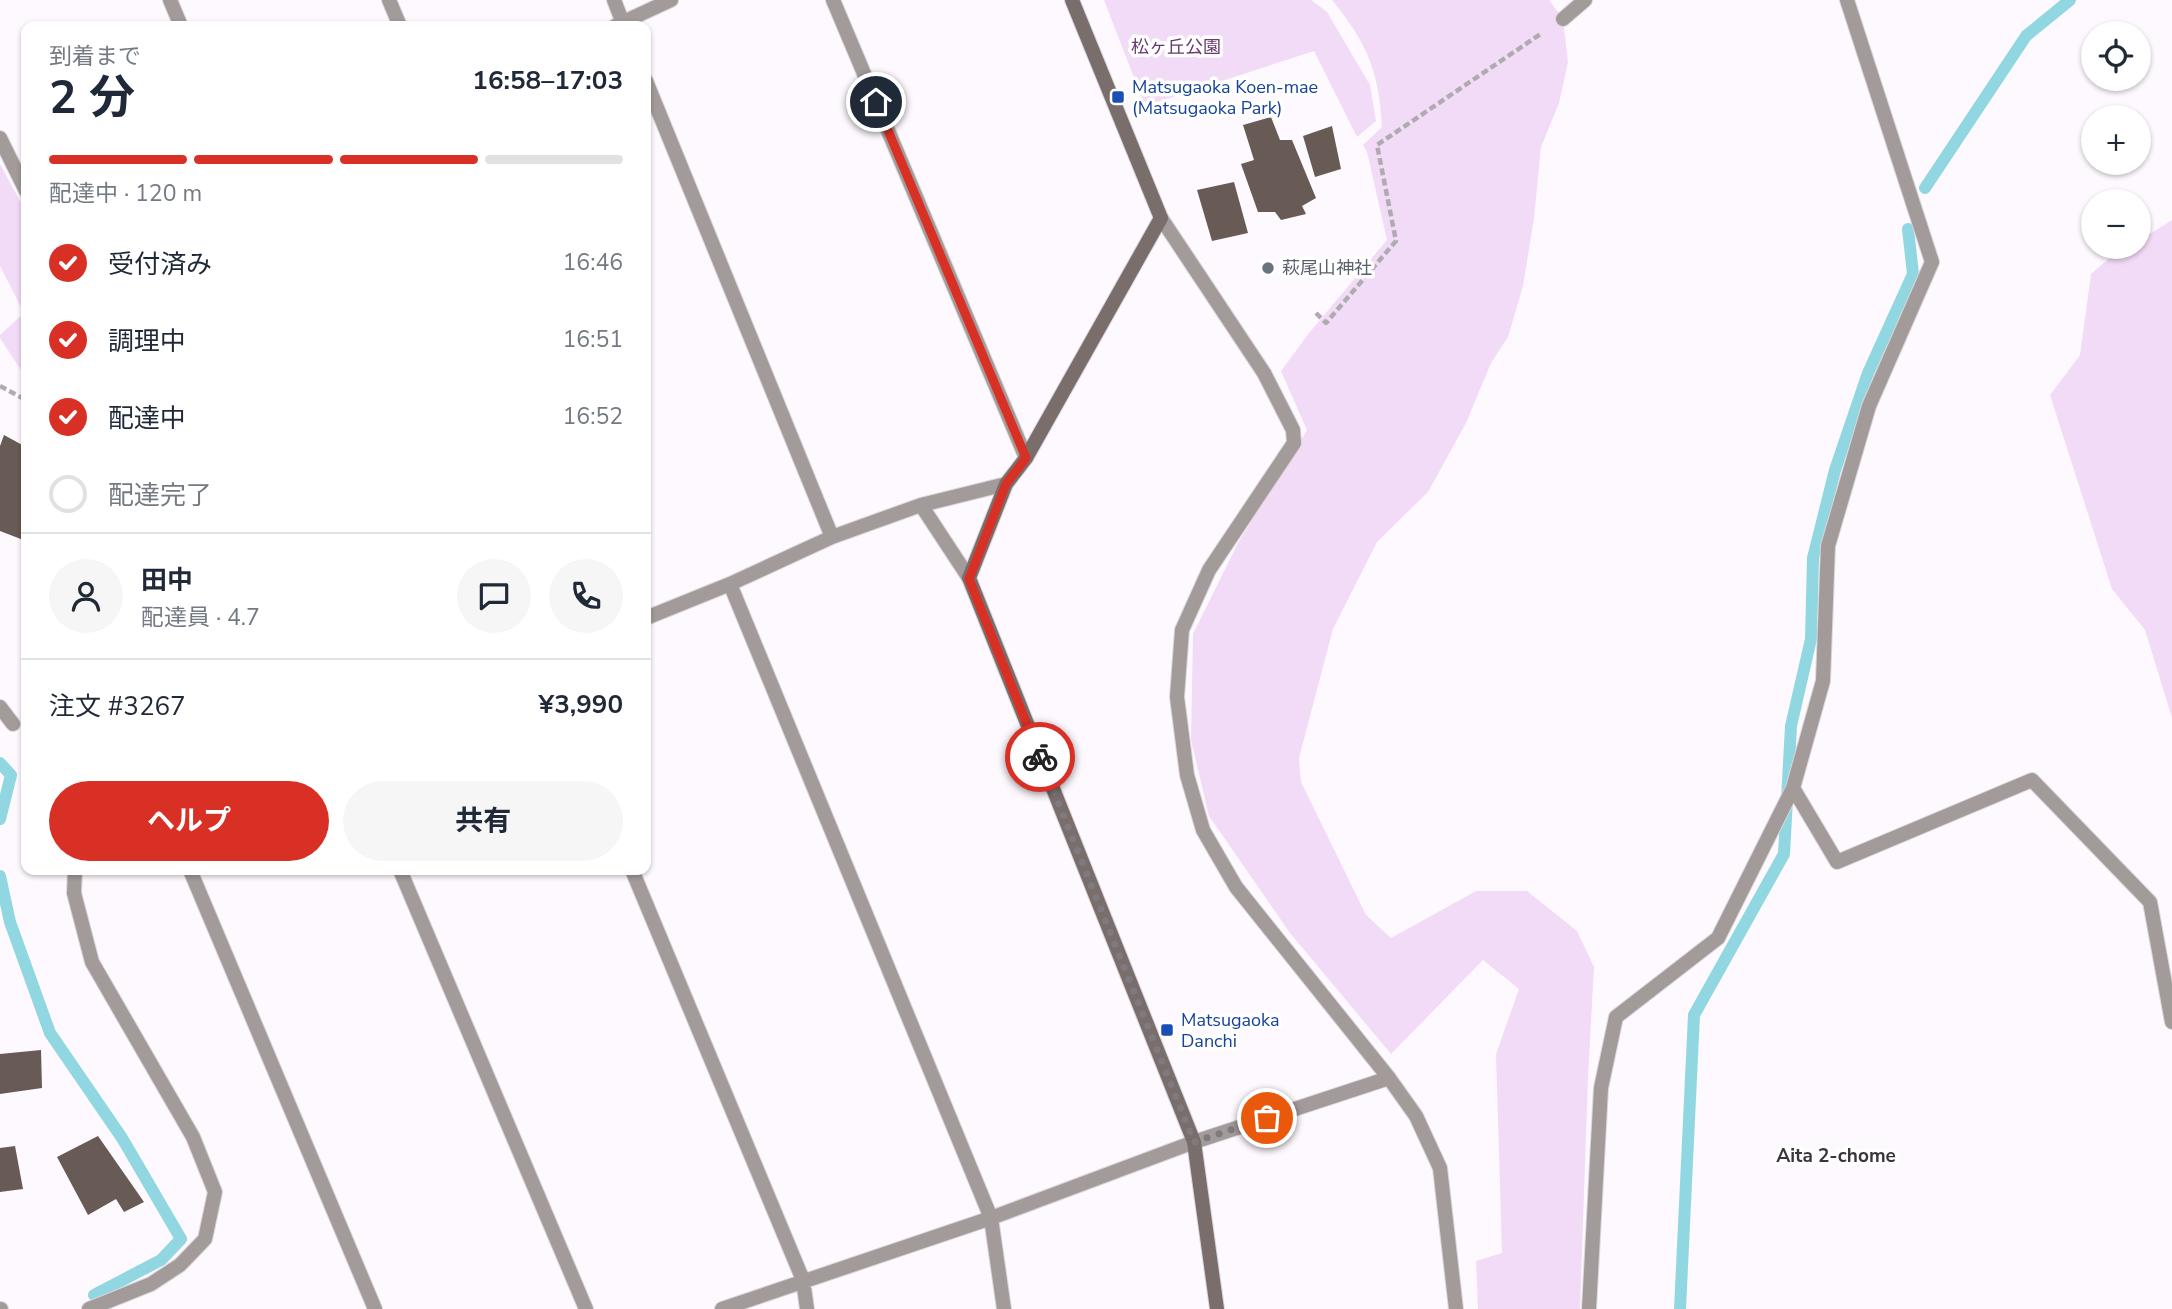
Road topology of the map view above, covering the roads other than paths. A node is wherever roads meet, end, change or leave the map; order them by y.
1 (170, 0) edge
2 (389, 0) edge
3 (614, 0) edge
4 (671, 0) edge
5 (833, 0) edge
6 (1072, 0) edge
7 (1586, 0) edge
8 (1847, 0) edge
9 (1563, 19) road end
10 (179, 21) edge
11 (398, 21) edge
12 (619, 21) edge
13 (628, 21) edge
14 (651, 93) edge
15 (0, 138) edge
16 (21, 181) edge
17 (1161, 218) junction
18 (1026, 458) junction
19 (1006, 484) junction
20 (921, 505) junction
21 (832, 537) junction
22 (969, 579) junction
23 (730, 584) junction
24 (651, 616) edge
25 (0, 708) edge
26 (13, 724) dead end
27 (1793, 788) junction
28 (75, 875) edge
29 (192, 875) edge
30 (402, 875) edge
31 (634, 875) edge
32 (2172, 1022) edge
33 (1389, 1078) junction
34 (1194, 1142) junction
35 (991, 1218) junction
36 (803, 1280) junction
37 (89, 1309) edge
38 (375, 1309) edge
39 (586, 1309) edge
40 (722, 1309) edge
41 (807, 1309) edge
42 (1004, 1309) edge
43 (1217, 1309) edge
44 (1456, 1309) edge
45 (1589, 1309) edge

1 - 10 street
2 - 11 street
3 - 12 street
4 - 13 street
5 - 18 street
6 - 17 street
7 - 9 street
8 - 27 street
14 - 21 street
15 - 16 street
17 - 18 street
17 - 33 street
18 - 19 street
19 - 20 street
19 - 22 street
20 - 21 street
20 - 22 street
21 - 23 street
22 - 34 street
23 - 24 street
23 - 35 street
25 - 26 street
27 - 32 street
27 - 45 street
28 - 37 street
29 - 38 street
30 - 39 street
31 - 36 street
33 - 34 street
33 - 44 street
34 - 35 street
34 - 43 street
35 - 36 street
35 - 42 street
36 - 40 street
36 - 41 street

